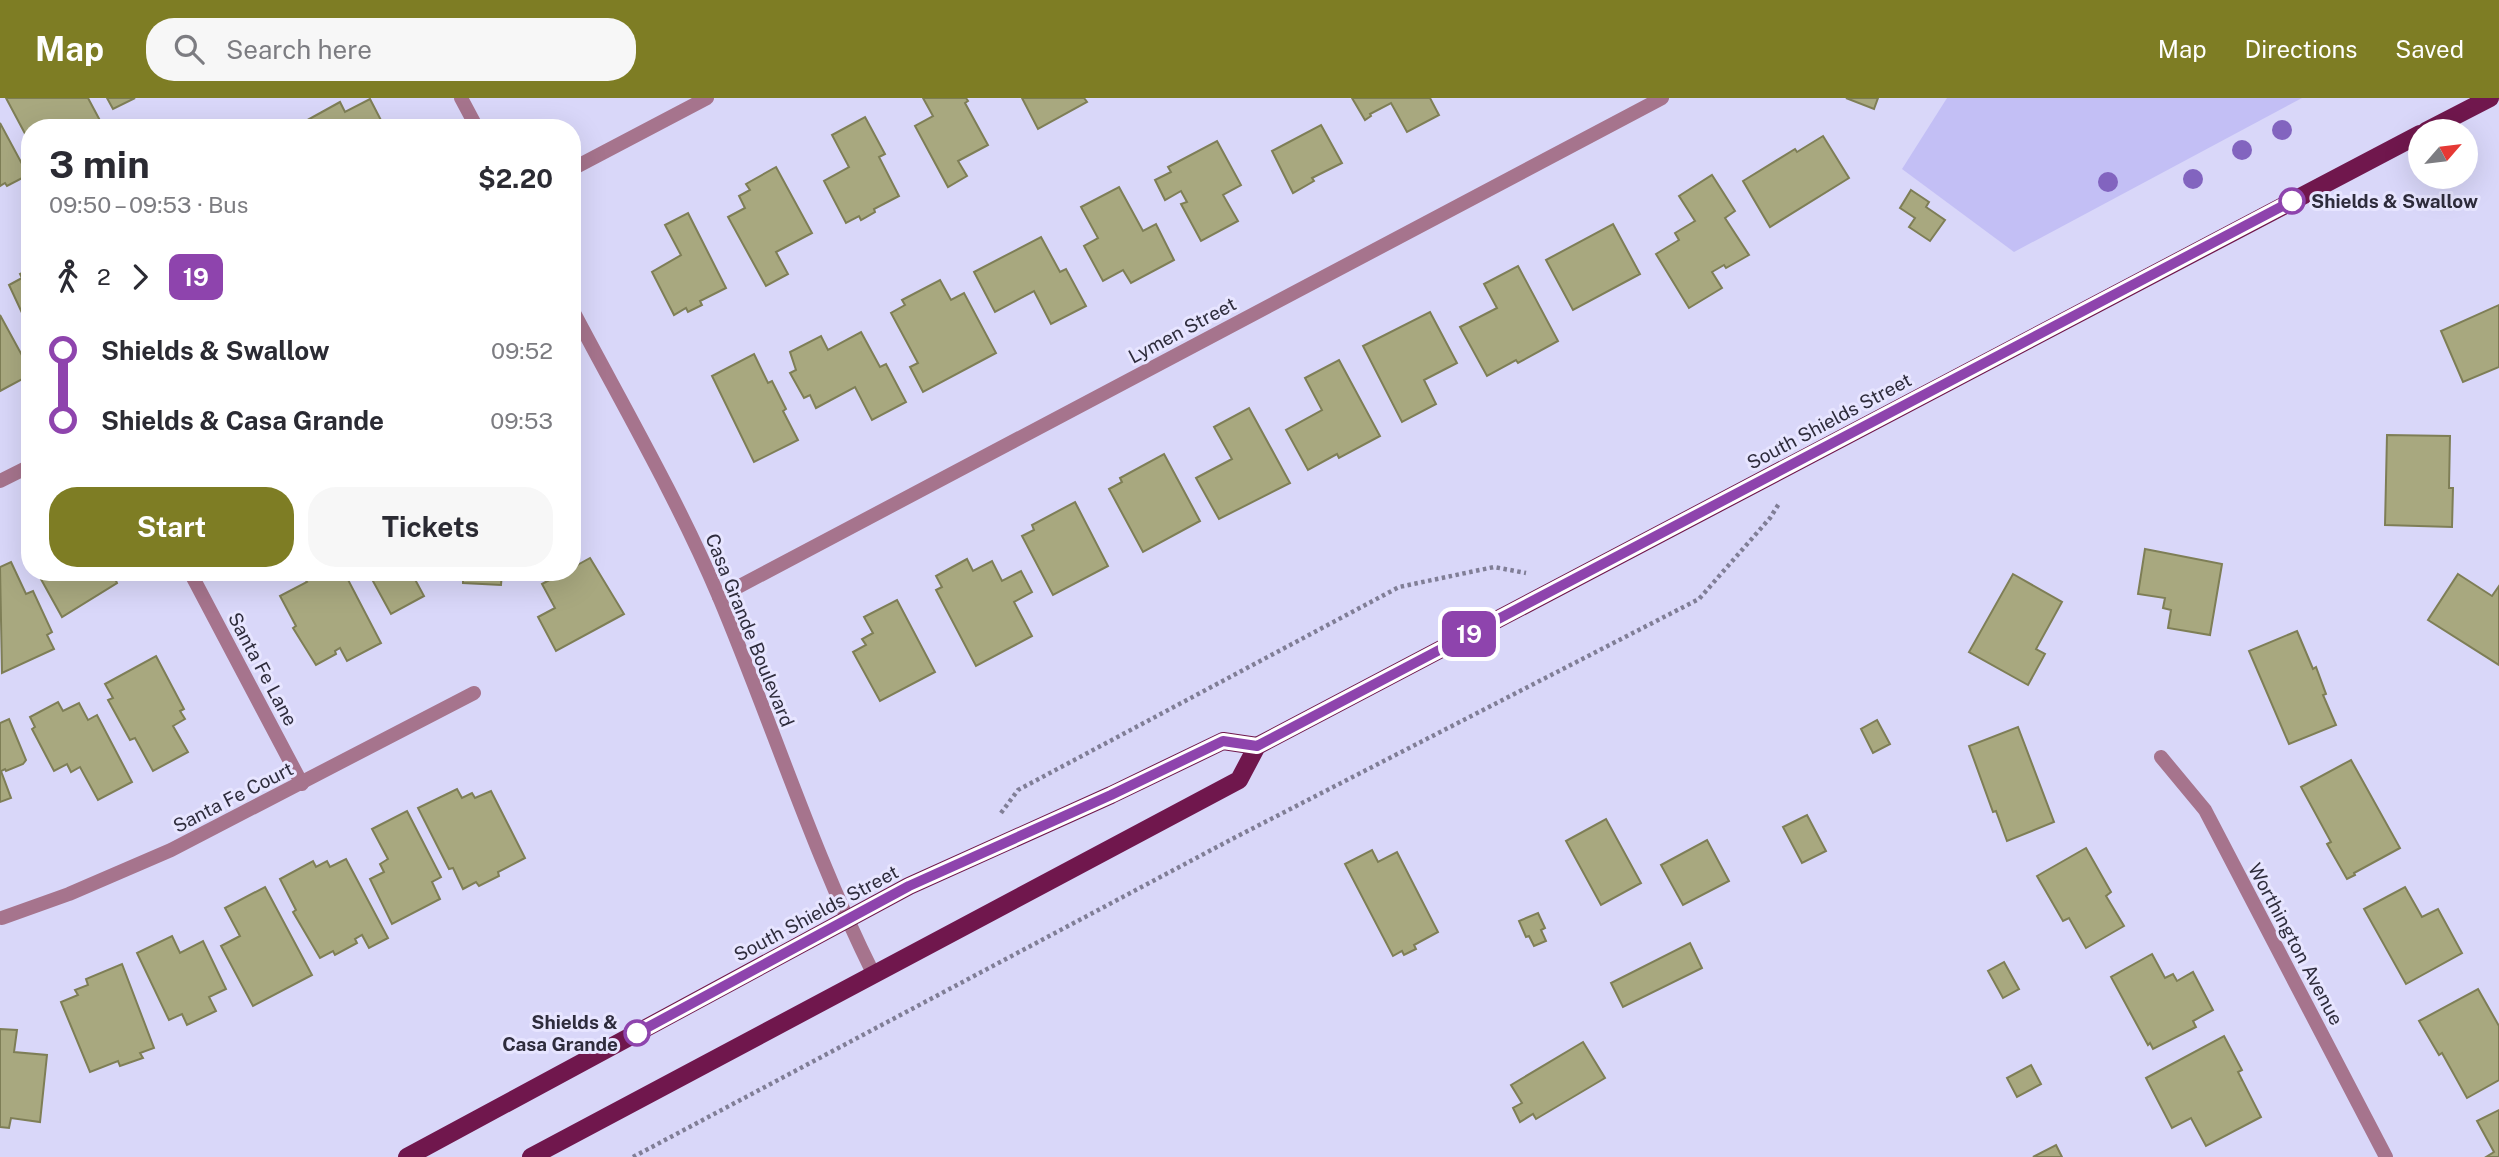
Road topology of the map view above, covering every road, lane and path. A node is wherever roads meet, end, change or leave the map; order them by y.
1 (461, 98) edge
2 (707, 98) edge
3 (1662, 98) edge
4 (2490, 98) edge
5 (472, 119) edge
6 (2449, 119) edge
7 (2408, 140) edge
8 (581, 164) edge
9 (581, 326) edge
10 (21, 470) edge
11 (0, 481) edge
12 (1782, 498) dead end
13 (1570, 580) junction
14 (195, 581) edge
15 (719, 597) junction
16 (474, 693) dead end
17 (1257, 746) junction
18 (2161, 757) dead end
19 (302, 784) junction
20 (1018, 790) dead end
21 (2, 918) dead end
22 (846, 920) junction
23 (874, 975) junction
24 (2383, 1156) edge
25 (407, 1157) edge
26 (531, 1157) edge
27 (633, 1157) edge

1 - 5 street
2 - 8 street
3 - 15 street, Lymen Street
4 - 6 main road
7 - 13 main road, South Shields Street
9 - 15 street, Casa Grande Boulevard
10 - 11 street
12 - 27 path
13 - 17 main road, South Shields Street
13 - 20 path
14 - 19 street, Santa Fe Lane
15 - 22 street, Casa Grande Boulevard
16 - 19 street, Santa Fe Court
17 - 22 main road, South Shields Street
17 - 23 main road
18 - 24 street, Worthington Avenue
19 - 21 street, Santa Fe Court
22 - 23 street, Casa Grande Boulevard
22 - 25 main road, South Shields Street
23 - 26 main road

